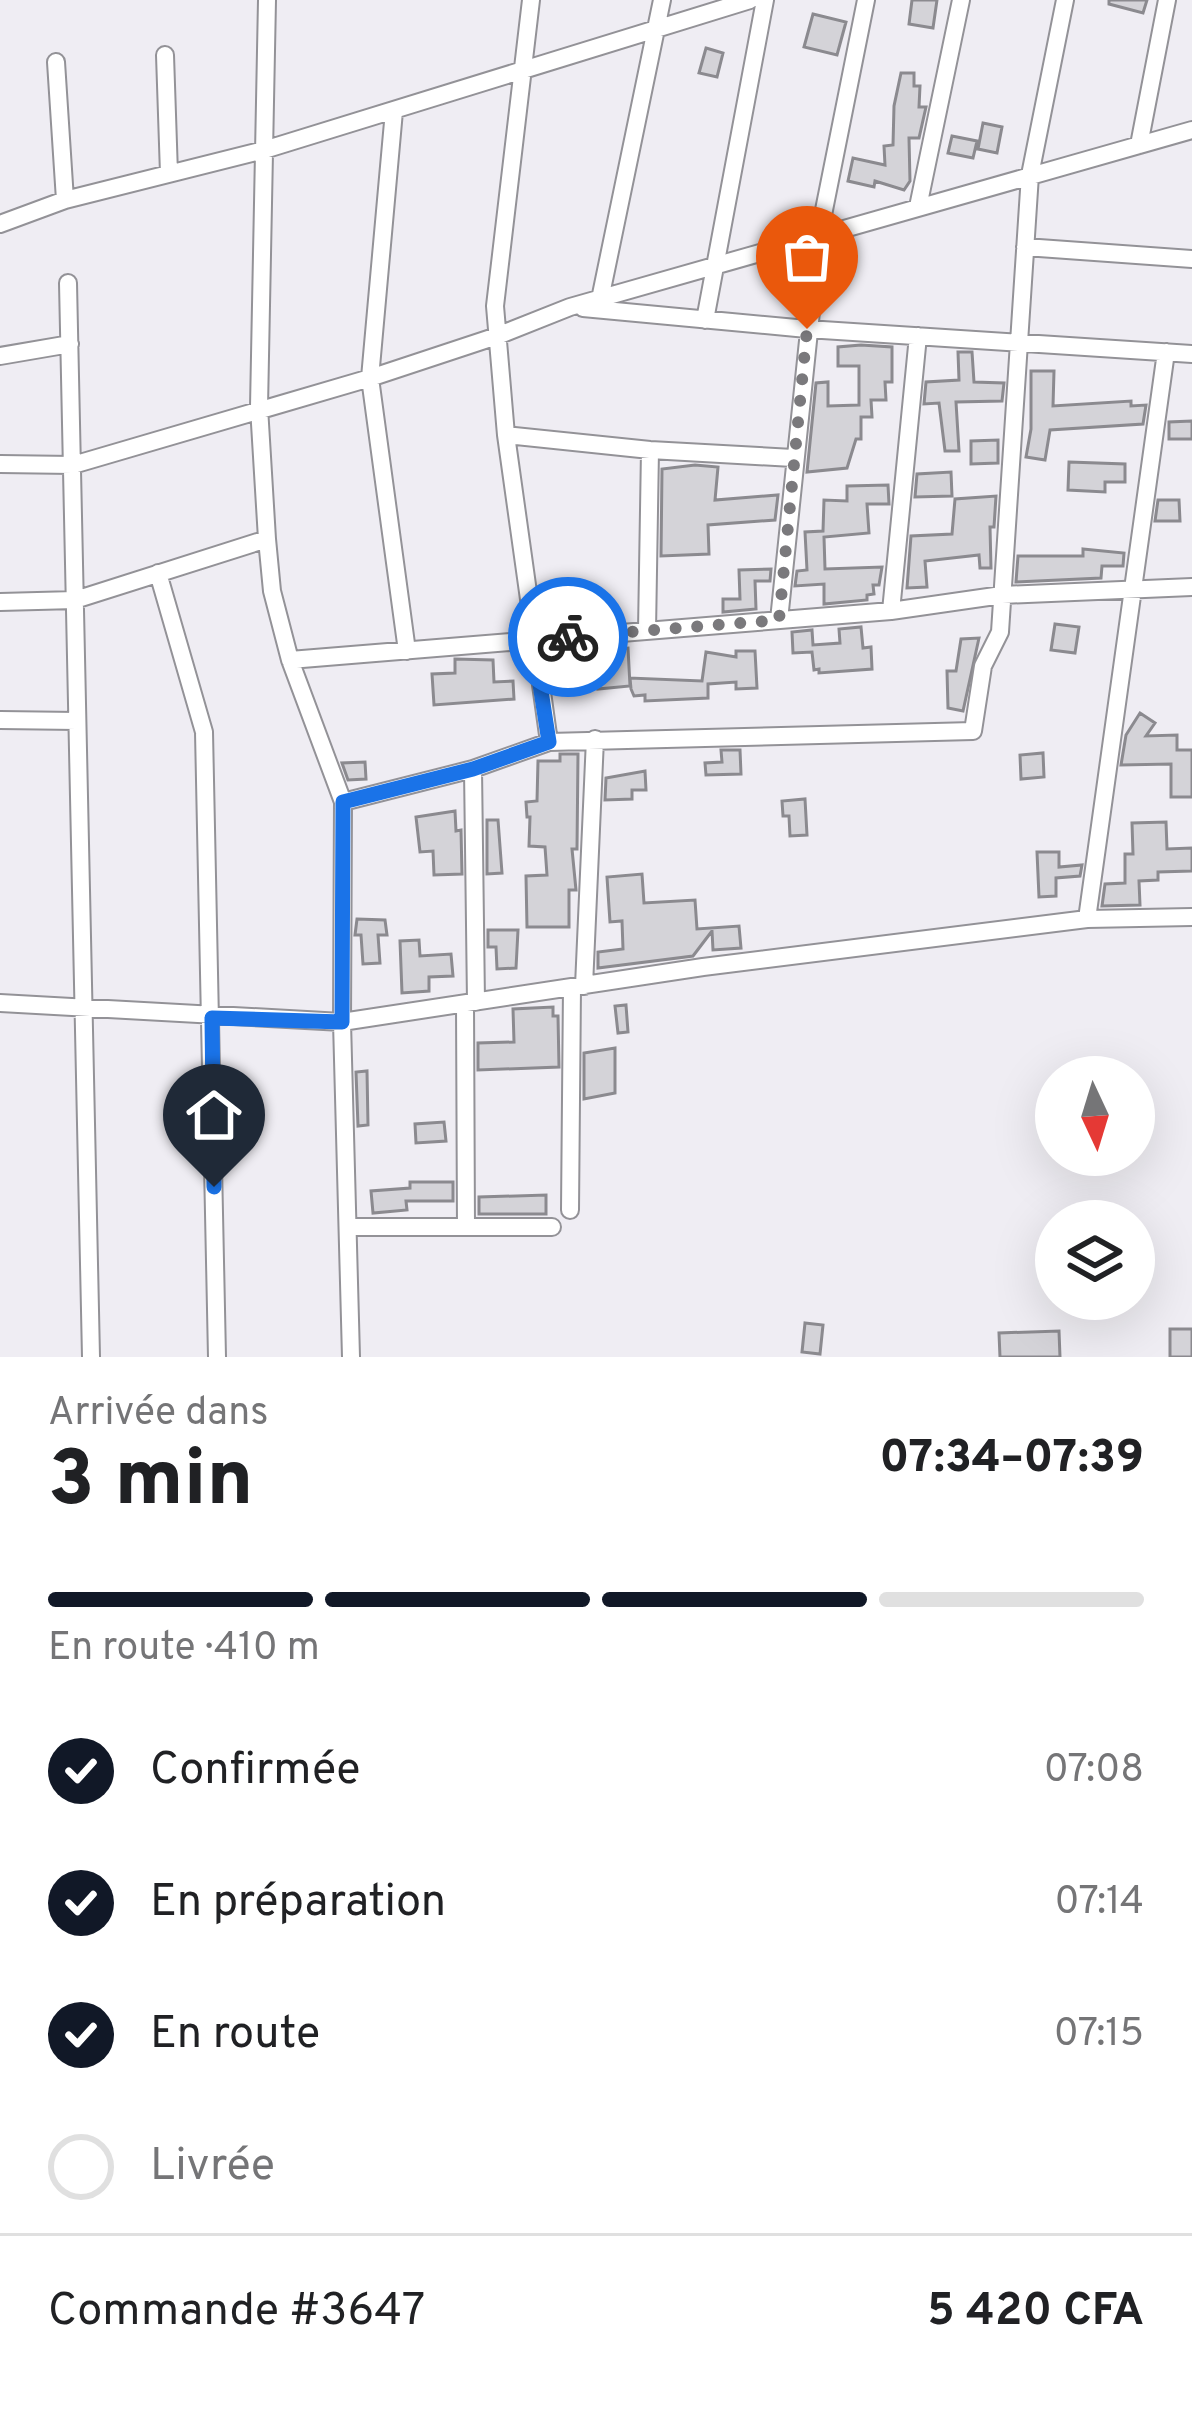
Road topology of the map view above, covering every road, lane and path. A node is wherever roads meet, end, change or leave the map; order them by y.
1 (267, 0) edge
2 (531, 0) edge
3 (662, 0) edge
4 (750, 0) edge
5 (765, 0) edge
6 (866, 0) edge
7 (961, 0) edge
8 (1065, 0) edge
9 (1167, 0) edge
10 (656, 29) junction
11 (165, 55) dead end
12 (56, 62) dead end
13 (520, 73) junction
14 (394, 111) junction
15 (1192, 130) edge
16 (1139, 145) junction
17 (264, 150) junction
18 (169, 174) junction
19 (1030, 175) junction
20 (64, 200) junction
21 (918, 207) junction
22 (0, 224) edge
23 (819, 235) junction
24 (1025, 247) junction
25 (1192, 259) edge
26 (715, 267) junction
27 (68, 283) dead end
28 (599, 304) junction
29 (705, 320) junction
30 (807, 329) junction
31 (497, 336) junction
32 (918, 336) junction
33 (1020, 343) junction
34 (70, 344) junction
35 (1166, 352) junction
36 (1192, 354) edge
37 (0, 356) edge
38 (370, 378) junction
39 (260, 407) junction
40 (506, 435) junction
41 (650, 450) junction
42 (793, 458) junction
43 (0, 464) edge
44 (73, 465) junction
45 (267, 539) junction
46 (158, 574) junction
47 (1192, 586) edge
48 (1136, 591) junction
49 (1002, 595) junction
50 (75, 600) junction
51 (0, 602) edge
52 (891, 611) junction
53 (779, 620) junction
54 (646, 631) junction
55 (533, 640) junction
56 (407, 651) junction
57 (290, 660) junction
58 (0, 720) edge
59 (77, 721) junction
60 (595, 739) junction
61 (549, 742) junction
62 (473, 769) junction
63 (343, 802) junction
64 (1192, 917) edge
65 (1087, 919) junction
66 (578, 987) junction
67 (0, 1003) edge
68 (470, 1003) junction
69 (82, 1009) junction
70 (212, 1018) junction
71 (342, 1022) junction
72 (570, 1210) dead end
73 (349, 1227) junction
74 (466, 1227) junction
75 (552, 1227) dead end
76 (92, 1357) edge
77 (217, 1357) edge
78 (351, 1357) edge

1 - 17 street
2 - 13 street
3 - 10 street
4 - 10 street
5 - 26 street
6 - 23 street
7 - 21 street
8 - 19 street
9 - 16 street
10 - 13 street
10 - 28 street
11 - 18 street
12 - 20 street
13 - 14 street
13 - 31 street
14 - 17 street
14 - 38 street
15 - 16 street
16 - 19 street
17 - 18 street
17 - 39 street
18 - 20 street
19 - 21 street
19 - 24 street
20 - 22 street
21 - 23 street
23 - 26 street
23 - 30 street
24 - 25 street
24 - 33 street
26 - 28 street
26 - 29 street
27 - 34 street
28 - 29 street
28 - 31 street
29 - 30 street
30 - 32 street
30 - 42 street
31 - 38 street
31 - 40 street
32 - 33 street
32 - 52 street
33 - 35 street
33 - 49 street
34 - 37 street
34 - 44 street
35 - 36 street
35 - 48 street
38 - 39 street
38 - 56 street
39 - 44 street
39 - 45 street
40 - 41 street
40 - 55 street
41 - 42 street
41 - 54 street
42 - 53 street
43 - 44 street
44 - 50 street
45 - 46 street
45 - 57 street
46 - 50 street
46 - 70 street
47 - 48 street
48 - 49 street
48 - 65 street
49 - 52 street
49 - 60 street
50 - 51 street
50 - 59 street
52 - 53 street
53 - 54 street
54 - 55 street
55 - 56 street
55 - 61 street
56 - 57 street
57 - 63 street
58 - 59 street
59 - 69 street
60 - 61 street
60 - 66 street
61 - 62 street
62 - 63 street
62 - 68 street
63 - 71 street
64 - 65 street
65 - 66 street
66 - 68 street
66 - 72 street
67 - 69 street
68 - 71 street
68 - 74 street
69 - 70 street
69 - 76 street
70 - 71 street
70 - 77 street
71 - 73 street
73 - 74 street
73 - 78 street
74 - 75 street

